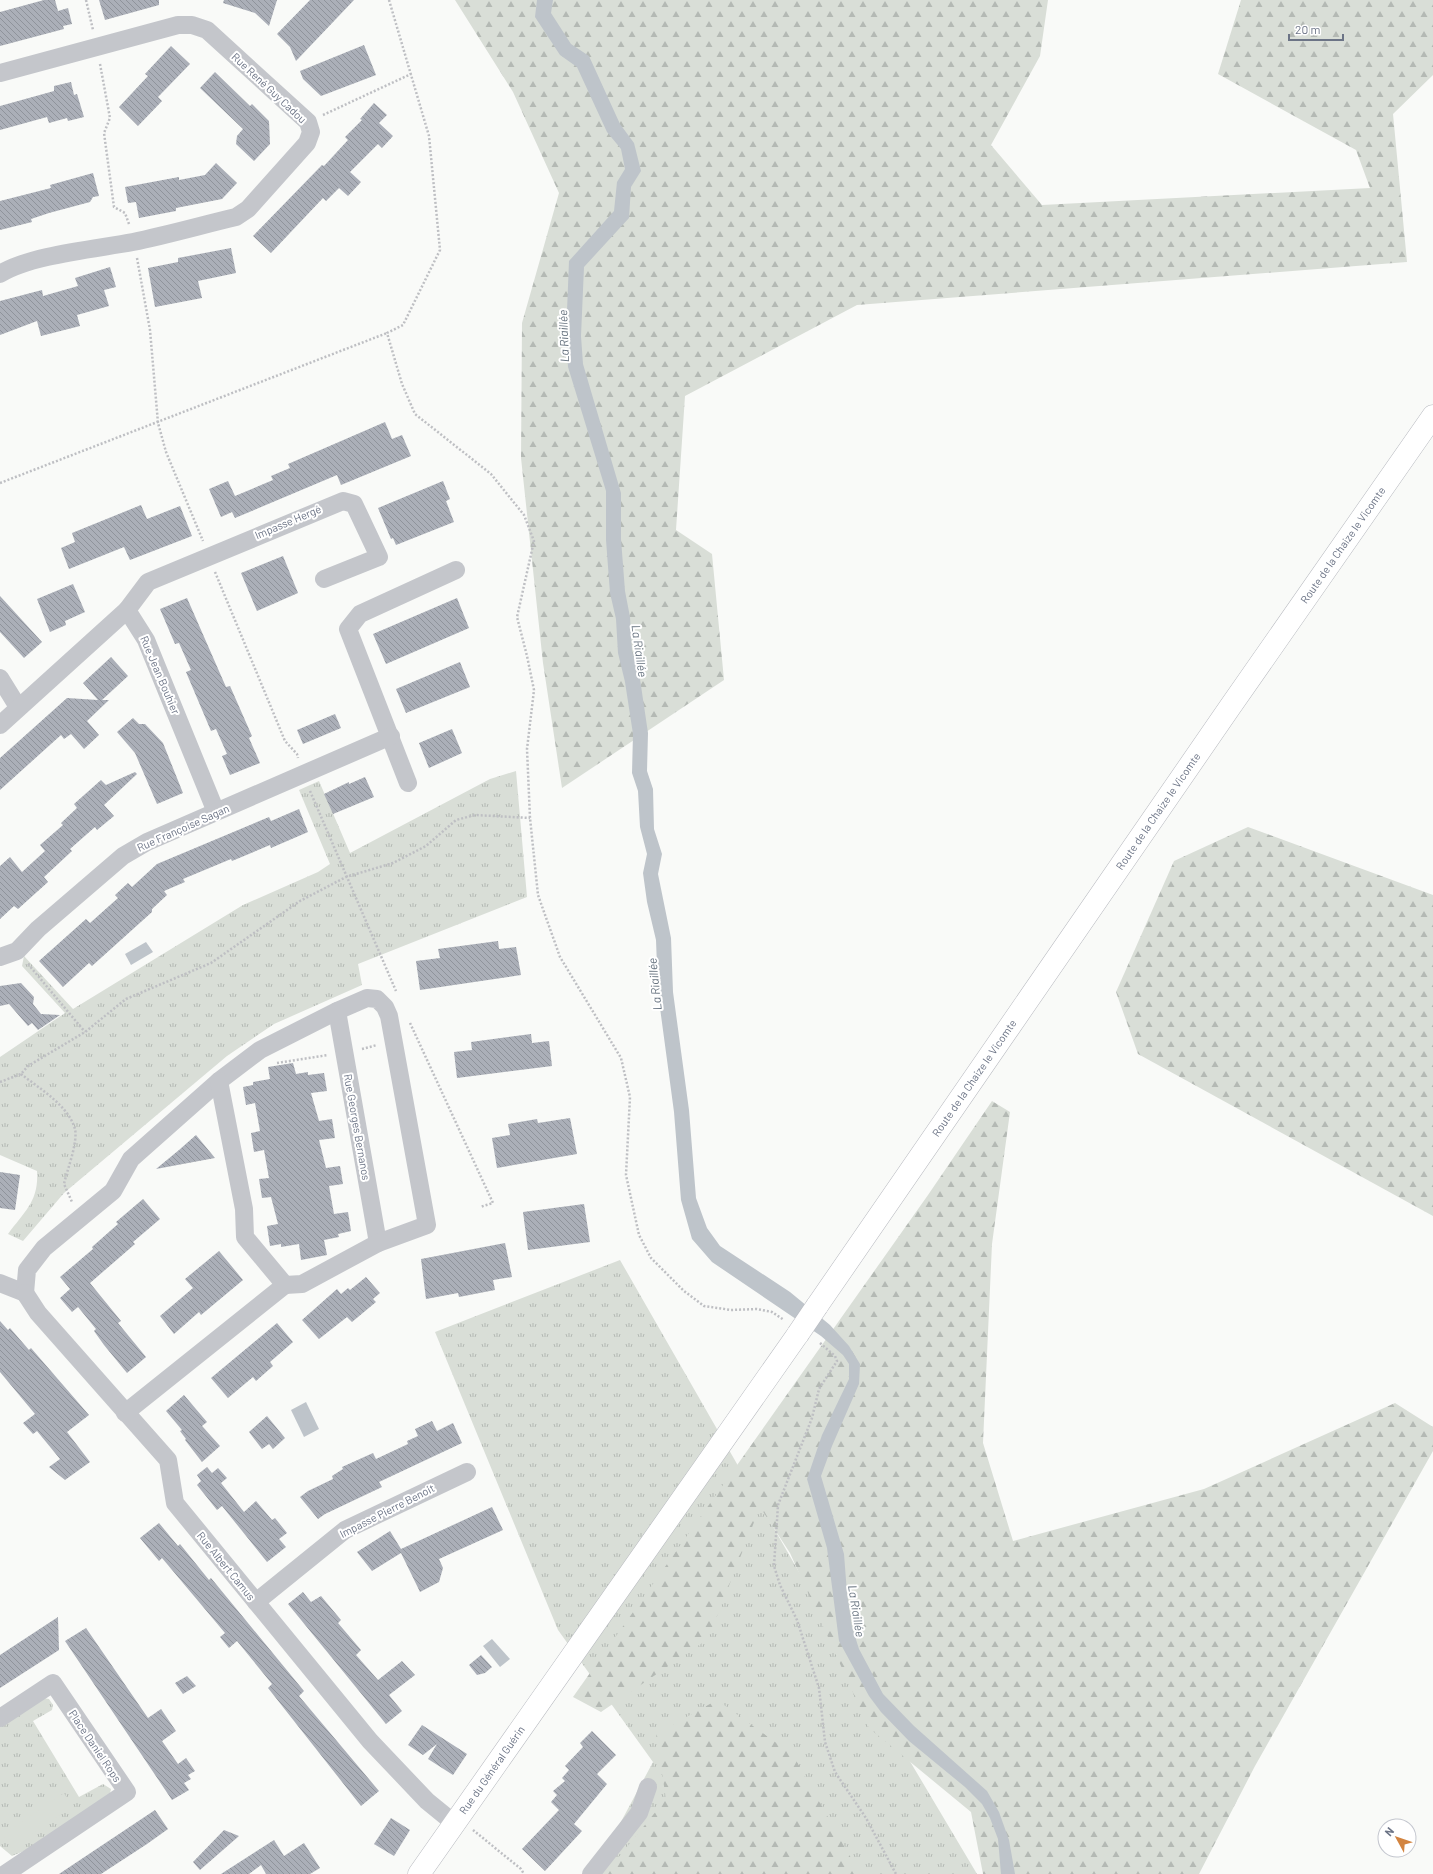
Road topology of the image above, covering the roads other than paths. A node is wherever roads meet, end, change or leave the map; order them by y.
1 (0, 73) edge
2 (0, 274) edge
3 (1433, 416) edge
4 (456, 570) dead end
5 (324, 579) dead end
6 (127, 610) junction
7 (0, 678) edge
8 (18, 707) junction
9 (0, 725) edge
10 (391, 736) junction
11 (408, 783) dead end
12 (216, 812) junction
13 (0, 957) edge
14 (337, 1011) junction
15 (219, 1081) junction
16 (378, 1243) junction
17 (0, 1283) edge
18 (285, 1285) junction
19 (25, 1293) junction
20 (791, 1327) joint
21 (125, 1413) junction
22 (466, 1472) dead end
23 (256, 1602) junction
24 (0, 1718) edge
25 (648, 1787) dead end
26 (456, 1820) junction
27 (4, 1870) edge
28 (419, 1874) edge
29 (591, 1874) edge

1 - 2 street, Rue René Guy Cadou
3 - 20 main road, Route de la Chaize le Vicomte, bridge
4 - 10 street
5 - 6 street, Impasse Hergé
6 - 8 street
6 - 12 street, Rue Jean Bouhier
7 - 8 street
8 - 9 street
10 - 11 street
10 - 12 street, Rue Françoise Sagan
12 - 13 street, Rue Françoise Sagan
14 - 15 street
14 - 16 street, Rue Georges Bernanos
14 - 16 street
15 - 18 street
15 - 19 street
16 - 18 street
17 - 19 street
18 - 21 street
19 - 21 street, Rue Albert Camus
20 - 26 main road, Rue du Général Guérin
21 - 23 street, Rue Albert Camus
22 - 23 street, Impasse Pierre Benoit
23 - 26 street, Rue Albert Camus
24 - 27 street, Place Daniel Rops
25 - 29 street
26 - 28 main road, Rue du Général Guérin

